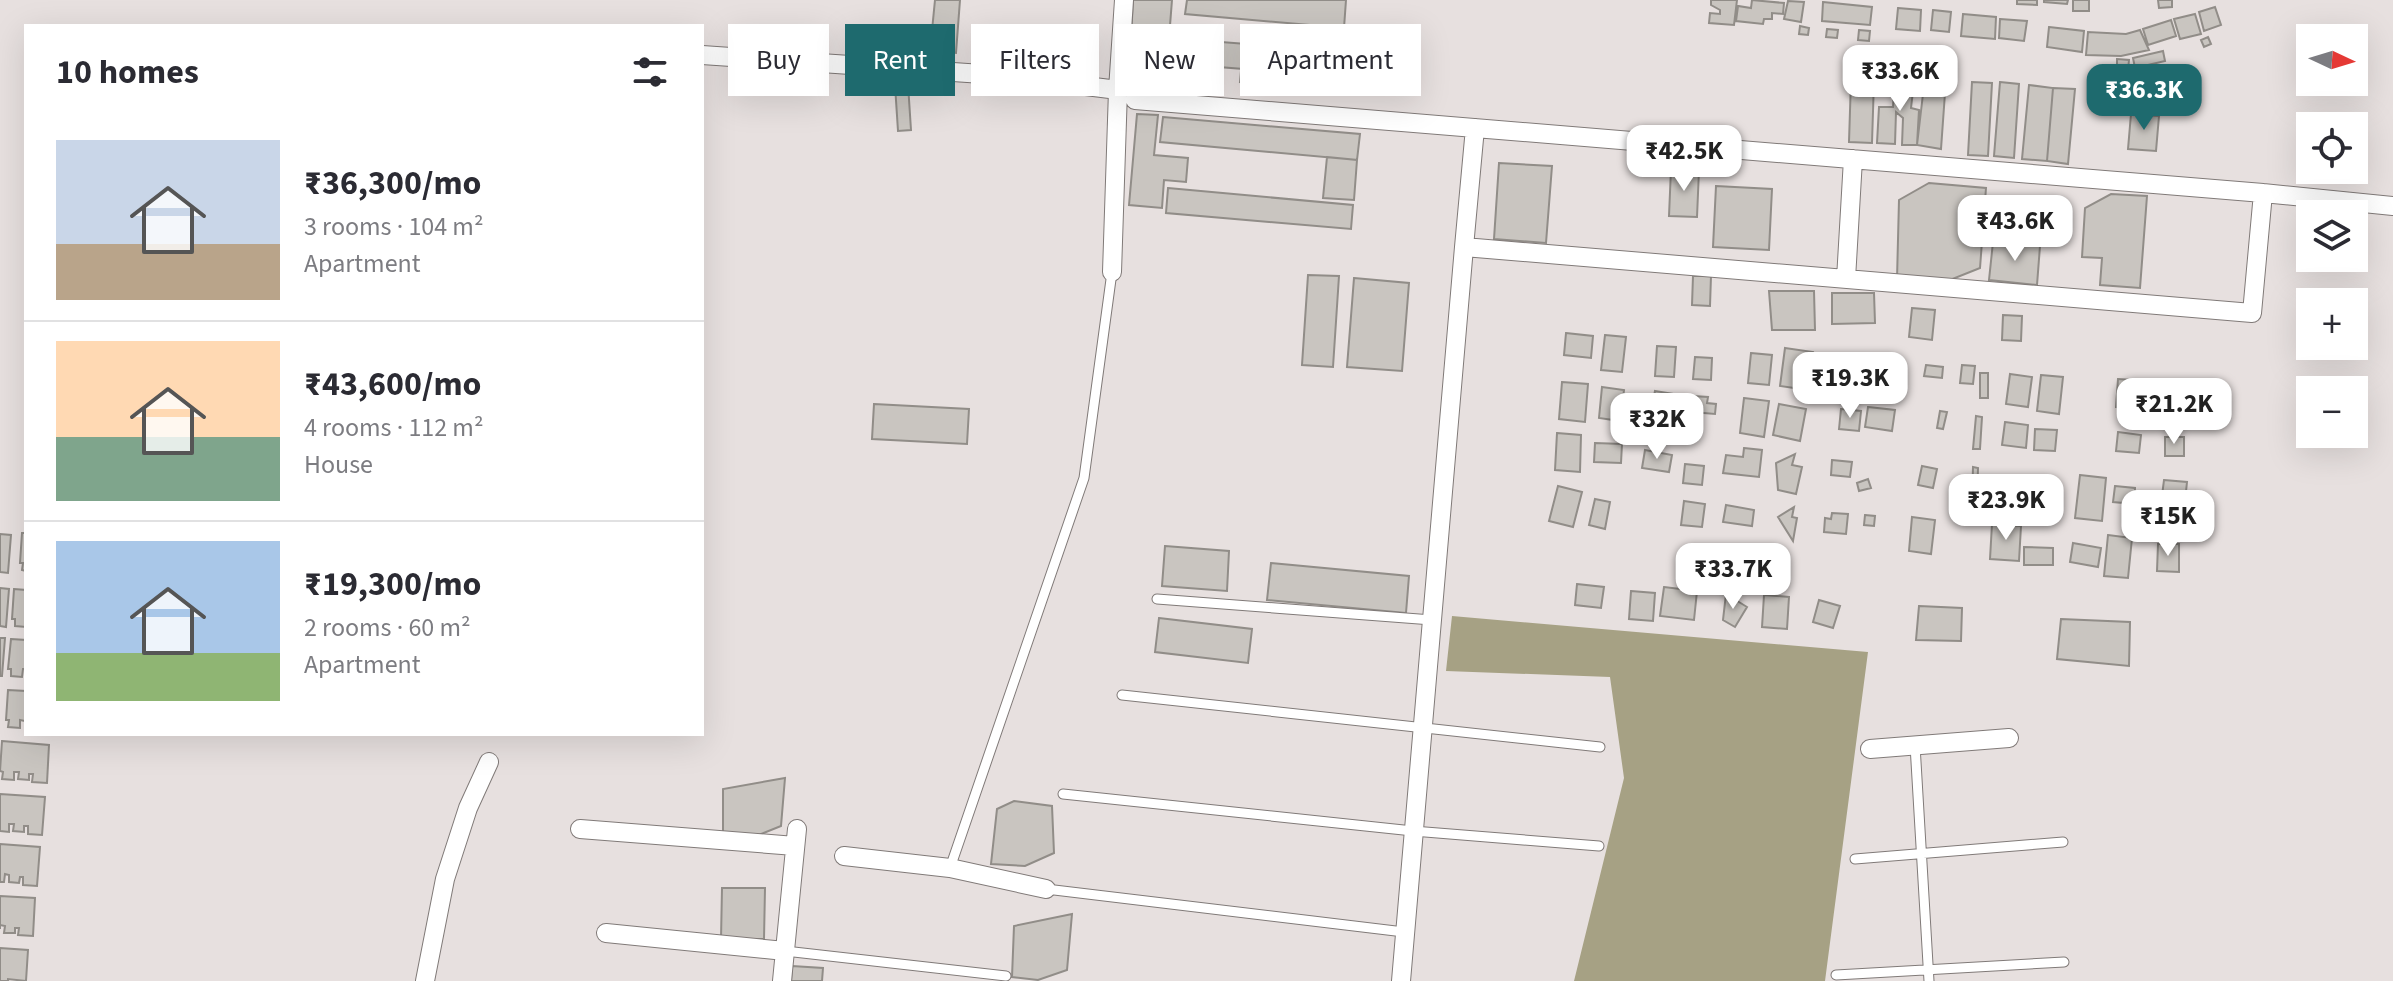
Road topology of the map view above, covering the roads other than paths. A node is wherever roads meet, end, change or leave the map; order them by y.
1 (1124, 0) edge
2 (1122, 24) edge
3 (704, 55) edge
4 (1115, 90) edge
5 (1118, 96) edge
6 (1135, 100) dead end
7 (1475, 128) junction
8 (1853, 159) junction
9 (2263, 193) junction
10 (2393, 206) edge
11 (1464, 247) junction
12 (1112, 272) joint
13 (1846, 279) junction
14 (1157, 599) dead end
15 (1432, 620) junction
16 (1122, 695) dead end
17 (1422, 726) junction
18 (2009, 738) dead end
19 (1915, 745) junction
20 (1600, 747) dead end
21 (1870, 749) dead end
22 (489, 762) dead end
23 (1063, 794) dead end
24 (580, 829) dead end
25 (1413, 831) junction
26 (2063, 842) dead end
27 (1599, 846) dead end
28 (1921, 855) junction
29 (844, 856) dead end
30 (1855, 859) dead end
31 (950, 868) junction
32 (1046, 889) joint
33 (1404, 932) junction
34 (606, 933) dead end
35 (785, 951) junction
36 (2064, 962) dead end
37 (1836, 975) dead end
38 (1006, 976) dead end
39 (1928, 976) edge
40 (425, 981) edge
41 (782, 981) edge
42 (1401, 981) edge

1 - 2 street
3 - 4 street
5 - 12 street
6 - 7 street
7 - 8 street
7 - 11 street
8 - 9 street
8 - 13 street
9 - 10 street
9 - 13 street
11 - 13 street
11 - 15 street
12 - 31 lane
14 - 15 lane
15 - 17 street
16 - 17 lane
17 - 20 lane
17 - 25 street
18 - 19 street
19 - 21 street
19 - 28 lane
22 - 40 street
23 - 25 lane
24 - 35 street
25 - 27 lane
25 - 33 street
26 - 28 lane
28 - 30 lane
28 - 39 lane
29 - 31 street
31 - 32 street
32 - 33 lane
33 - 42 street
34 - 35 street
35 - 38 lane
35 - 41 street
36 - 39 lane
37 - 39 lane

